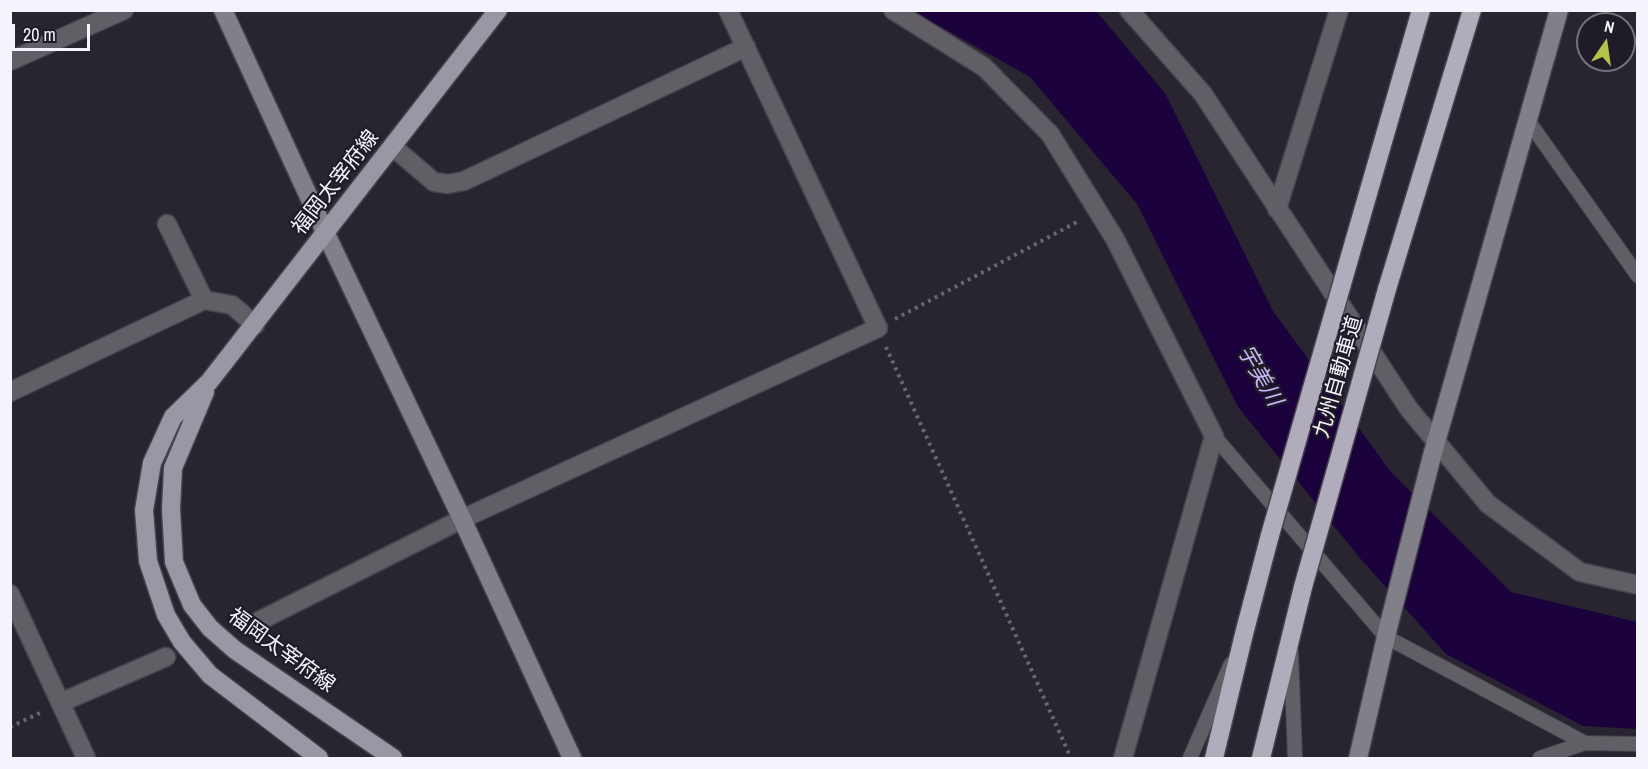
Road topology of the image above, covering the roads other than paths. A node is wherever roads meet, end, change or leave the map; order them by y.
1 (124, 10) edge
2 (223, 10) edge
3 (498, 10) edge
4 (728, 10) edge
5 (892, 10) edge
6 (1129, 10) edge
7 (1339, 10) edge
8 (1421, 10) edge
9 (1472, 10) edge
10 (1559, 10) edge
11 (746, 47) junction
12 (10, 61) edge
13 (1527, 119) junction
14 (393, 147) junction
15 (1277, 209) junction
16 (167, 224) dead end
17 (326, 234) junction
18 (1638, 276) edge
19 (204, 300) junction
20 (255, 325) junction
21 (209, 382) junction
22 (10, 392) edge
23 (1214, 435) junction
24 (1434, 448) junction
25 (462, 519) junction
26 (1638, 585) edge
27 (10, 594) edge
28 (256, 622) dead end
29 (1387, 630) junction
30 (1244, 634) junction
31 (1291, 638) junction
32 (166, 657) dead end
33 (62, 702) junction
34 (1586, 743) junction
35 (1638, 744) edge
36 (86, 759) edge
37 (319, 759) edge
38 (393, 759) edge
39 (572, 759) edge
40 (1123, 759) edge
41 (1190, 759) edge
42 (1214, 759) edge
43 (1261, 759) edge
44 (1295, 759) edge
45 (1358, 759) edge
46 (1540, 759) edge

1 - 12 street
2 - 17 street
3 - 14 main road, 福岡太宰府線
4 - 11 street
5 - 23 street
6 - 15 street
7 - 15 street
8 - 30 highway, 九州自動車道, bridge
9 - 31 highway, 九州自動車道, bridge
10 - 13 street
11 - 14 street
11 - 25 street
13 - 18 lane
13 - 24 street
14 - 17 main road, 福岡太宰府線
15 - 24 street
16 - 19 street
17 - 20 main road, 福岡太宰府線
17 - 25 street
19 - 20 street
19 - 22 street
20 - 21 main road, 福岡太宰府線
21 - 37 main road, 福岡太宰府線
21 - 38 main road, 福岡太宰府線
23 - 29 lane
23 - 40 street
24 - 26 street
24 - 29 street
25 - 28 street
25 - 39 street
27 - 33 street
29 - 34 lane
29 - 45 street
30 - 41 lane
30 - 42 highway, 九州自動車道
31 - 43 highway, 九州自動車道
31 - 44 lane
32 - 33 street
33 - 36 street
34 - 35 lane
34 - 46 lane

